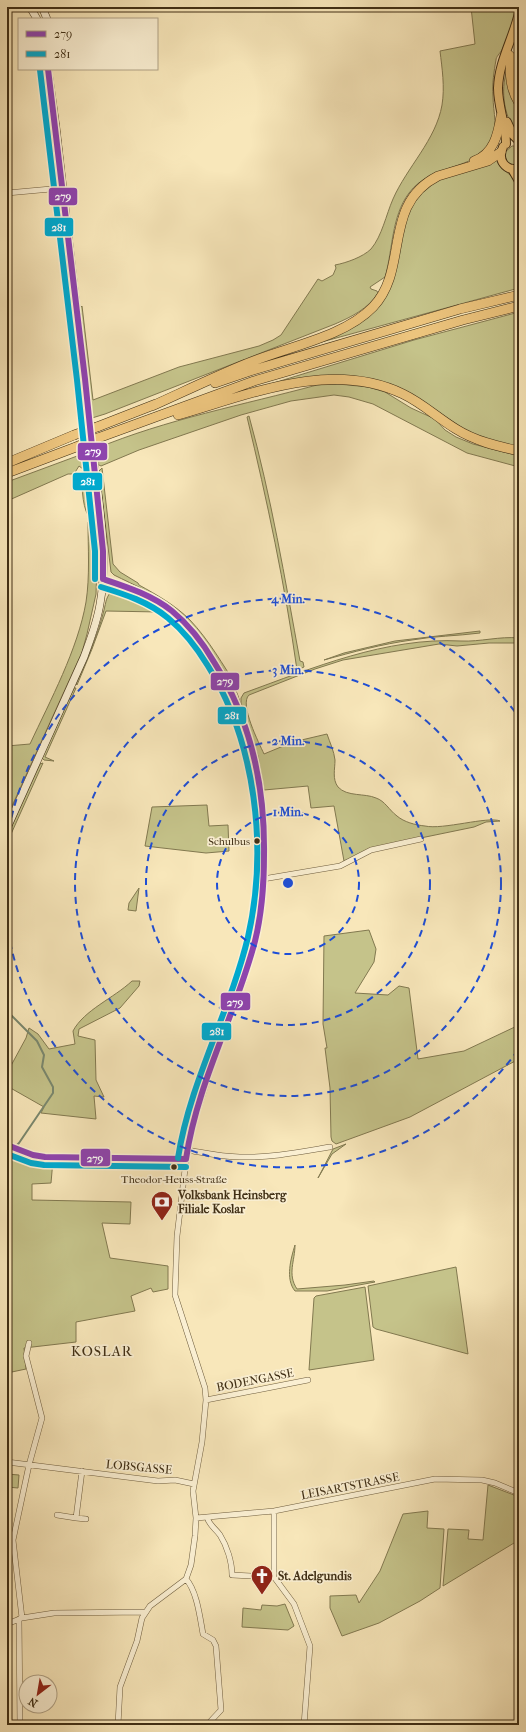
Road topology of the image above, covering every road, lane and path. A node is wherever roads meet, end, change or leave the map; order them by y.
1 (30, 7) edge
2 (42, 7) edge
3 (519, 7) edge
4 (519, 14) edge
5 (36, 18) edge
6 (46, 18) edge
7 (519, 30) edge
8 (509, 54) junction
9 (48, 70) edge
10 (519, 103) edge
11 (501, 116) junction
12 (519, 141) edge
13 (506, 144) junction
14 (501, 152) junction
15 (461, 168) junction
16 (515, 169) edge
17 (519, 181) edge
18 (62, 188) junction
19 (7, 193) edge
20 (519, 295) edge
21 (519, 306) edge
22 (152, 406) junction
23 (89, 420) tunnel mouth
24 (143, 421) junction
25 (93, 450) tunnel mouth
26 (519, 451) edge
27 (7, 463) edge
28 (7, 474) edge
29 (103, 578) junction
30 (7, 828) edge
31 (421, 839) dead end
32 (263, 879) junction
33 (7, 1145) edge
34 (330, 1147) dead end
35 (187, 1150) junction
36 (186, 1159) junction
37 (29, 1343) dead end
38 (308, 1380) dead end
39 (206, 1400) junction
40 (7, 1462) edge
41 (29, 1465) junction
42 (82, 1471) junction
43 (194, 1484) junction
44 (519, 1493) edge
45 (274, 1511) junction
46 (58, 1515) dead end
47 (207, 1517) junction
48 (76, 1518) junction
49 (196, 1518) junction
50 (86, 1519) dead end
51 (274, 1576) junction
52 (186, 1579) junction
53 (145, 1612) junction
54 (20, 1618) junction
55 (7, 1624) edge
56 (20, 1725) edge
57 (118, 1725) edge
58 (207, 1725) edge
59 (304, 1725) edge

1 - 5 street
2 - 6 street
3 - 4 main road
4 - 11 main road
7 - 8 main road
8 - 10 highway
8 - 12 main road
9 - 18 street
11 - 13 main road
11 - 15 highway
12 - 13 main road
13 - 14 main road
14 - 15 highway
14 - 16 main road
15 - 22 highway
16 - 17 main road
18 - 19 street
18 - 23 street
20 - 22 highway
21 - 24 highway
22 - 27 highway, bridge
24 - 26 highway
24 - 28 highway, bridge
25 - 29 street
29 - 30 street
29 - 32 street
31 - 32 street
32 - 35 street
33 - 36 street
34 - 35 street
35 - 36 street
36 - 39 street
37 - 41 street
38 - 39 street, BODENGASSE
39 - 43 street
40 - 41 street, LOBSGASSE
41 - 42 street, LOBSGASSE
41 - 54 street
42 - 43 street, LOBSGASSE
42 - 48 street
43 - 49 street
44 - 45 street, LEISARTSTRASSE
45 - 47 street, LEISARTSTRASSE
45 - 51 street
46 - 48 street
47 - 49 street, LEISARTSTRASSE
47 - 51 street
48 - 50 street
49 - 52 street
51 - 59 street
52 - 53 street
52 - 58 street
53 - 54 street
53 - 57 street
54 - 55 street
54 - 56 street

